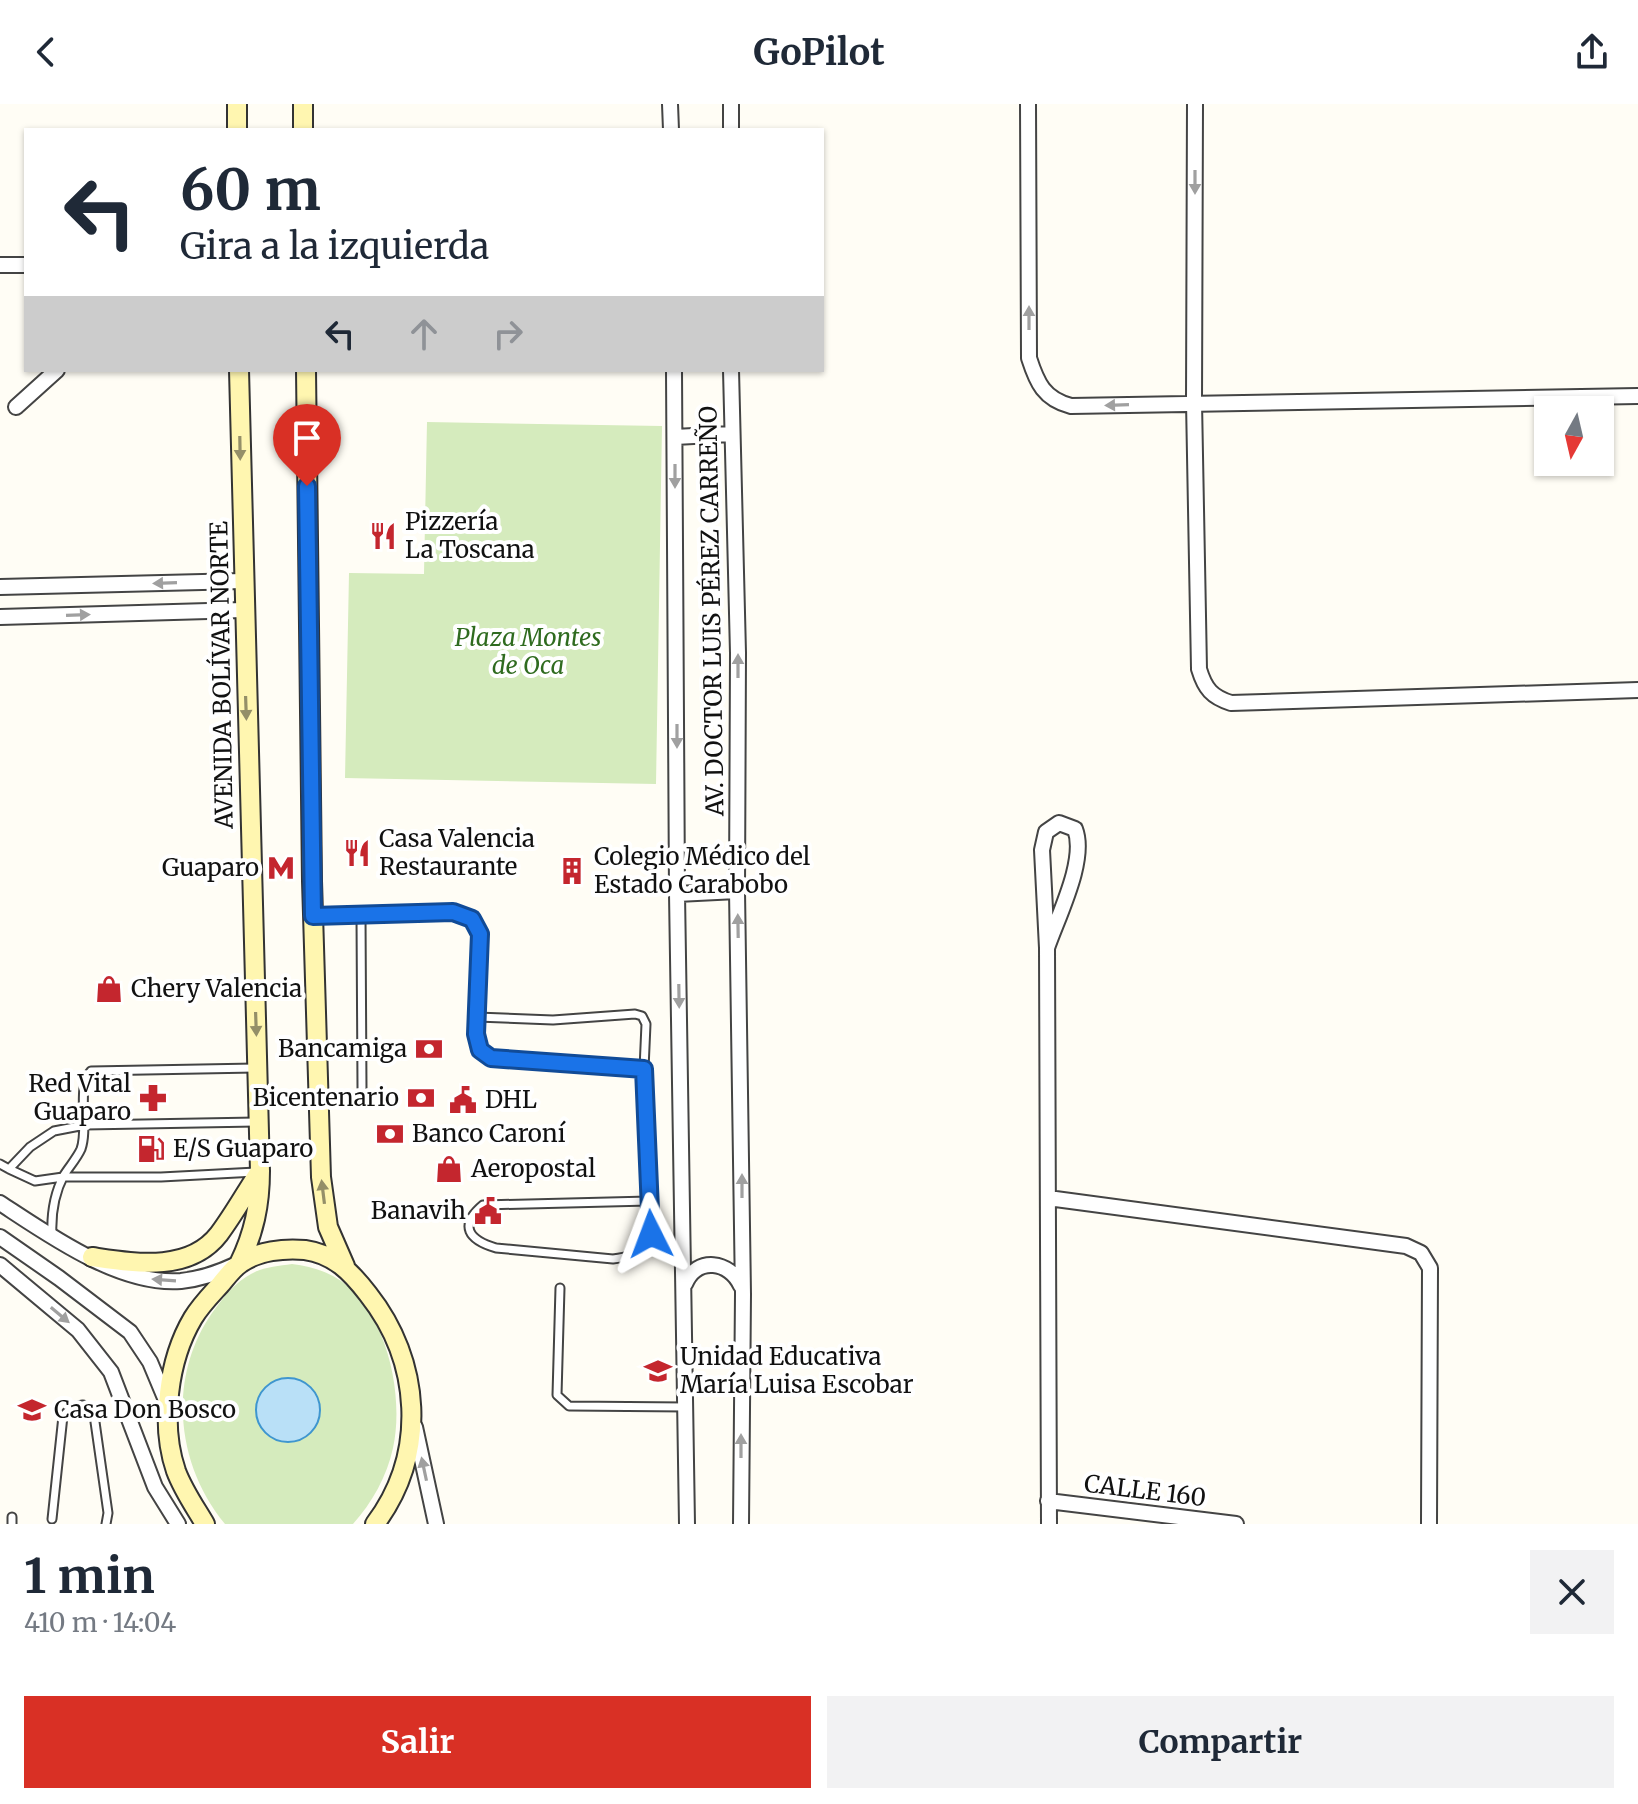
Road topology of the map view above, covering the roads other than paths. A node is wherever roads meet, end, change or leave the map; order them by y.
1 (237, 104) edge
2 (303, 104) edge
3 (670, 104) edge
4 (731, 104) edge
5 (1028, 104) edge
6 (1195, 104) edge
7 (237, 128) edge
8 (303, 128) edge
9 (671, 128) edge
10 (731, 128) edge
11 (0, 265) edge
12 (24, 265) edge
13 (55, 372) edge
14 (239, 372) edge
15 (306, 372) edge
16 (674, 372) edge
17 (731, 372) edge
18 (1638, 396) edge
19 (1194, 402) junction
20 (16, 407) dead end
21 (731, 434) junction
22 (675, 437) junction
23 (243, 581) junction
24 (0, 587) edge
25 (243, 610) junction
26 (0, 617) edge
27 (1638, 690) edge
28 (737, 891) junction
29 (677, 894) junction
30 (313, 916) junction
31 (361, 916) junction
32 (1047, 948) junction
33 (477, 1017) junction
34 (257, 1068) junction
35 (644, 1069) junction
36 (362, 1088) dead end
37 (259, 1122) junction
38 (85, 1125) junction
39 (0, 1164) edge
40 (9, 1169) junction
41 (260, 1171) junction
42 (63, 1177) junction
43 (1048, 1198) junction
44 (649, 1201) junction
45 (0, 1203) edge
46 (52, 1235) junction
47 (0, 1237) edge
48 (92, 1257) junction
49 (239, 1264) junction
50 (0, 1265) edge
51 (345, 1266) junction
52 (684, 1287) junction
53 (560, 1288) dead end
54 (743, 1294) junction
55 (168, 1405) junction
56 (686, 1407) junction
57 (412, 1414) junction
58 (1048, 1501) junction
59 (52, 1519) dead end
60 (106, 1524) edge
61 (178, 1524) edge
62 (205, 1524) edge
63 (375, 1524) edge
64 (436, 1524) edge
65 (687, 1524) edge
66 (741, 1524) edge
67 (1049, 1524) edge
68 (1236, 1524) edge
69 (1429, 1524) edge

1 - 7 main road
2 - 8 main road
3 - 9 street
4 - 10 street
19 -> 5 street
6 -> 19 street
11 - 12 street
13 - 20 street
14 -> 23 main road, AVENIDA BOLÍVAR NORTE
15 - 30 main road
16 - 22 street, AV. DOCTOR LUIS PÉREZ CARREÑO
17 - 21 street, AV. DOCTOR LUIS PÉREZ CARREÑO
18 - 19 street
19 - 27 street
21 - 22 street
28 -> 21 street, AV. DOCTOR LUIS PÉREZ CARREÑO
22 -> 29 street, AV. DOCTOR LUIS PÉREZ CARREÑO
23 -> 24 street
23 - 25 main road, AVENIDA BOLÍVAR NORTE
26 -> 25 street
25 -> 34 main road, AVENIDA BOLÍVAR NORTE
28 - 29 street
54 -> 28 street, AV. DOCTOR LUIS PÉREZ CARREÑO
29 -> 52 street, AV. DOCTOR LUIS PÉREZ CARREÑO
30 - 31 lane
51 -> 30 main road
31 - 33 lane
31 - 36 lane
32 - 32 street
32 - 43 street
33 - 35 lane
33 - 35 lane
34 - 37 main road, AVENIDA BOLÍVAR NORTE
34 - 38 lane
35 - 44 lane
37 - 38 lane
37 - 41 main road, AVENIDA BOLÍVAR NORTE
38 - 40 lane
38 - 42 lane
39 - 40 lane
40 - 42 lane
41 - 42 lane
41 - 48 main road
41 - 49 main road, AVENIDA BOLÍVAR NORTE
42 - 46 lane
43 - 58 street
43 - 69 street
44 - 44 lane
45 - 46 street
46 - 48 street
47 - 55 street
49 -> 48 street
49 - 51 main road
49 - 55 main road
50 -> 61 street
51 - 57 main road
52 - 54 street
52 - 56 street, AV. DOCTOR LUIS PÉREZ CARREÑO
53 - 56 lane
66 -> 54 street, AV. DOCTOR LUIS PÉREZ CARREÑO
55 - 62 main road
56 - 65 street, AV. DOCTOR LUIS PÉREZ CARREÑO
57 - 63 main road
64 -> 57 street
58 - 67 street
58 - 68 street, CALLE 160
59 - 60 lane

